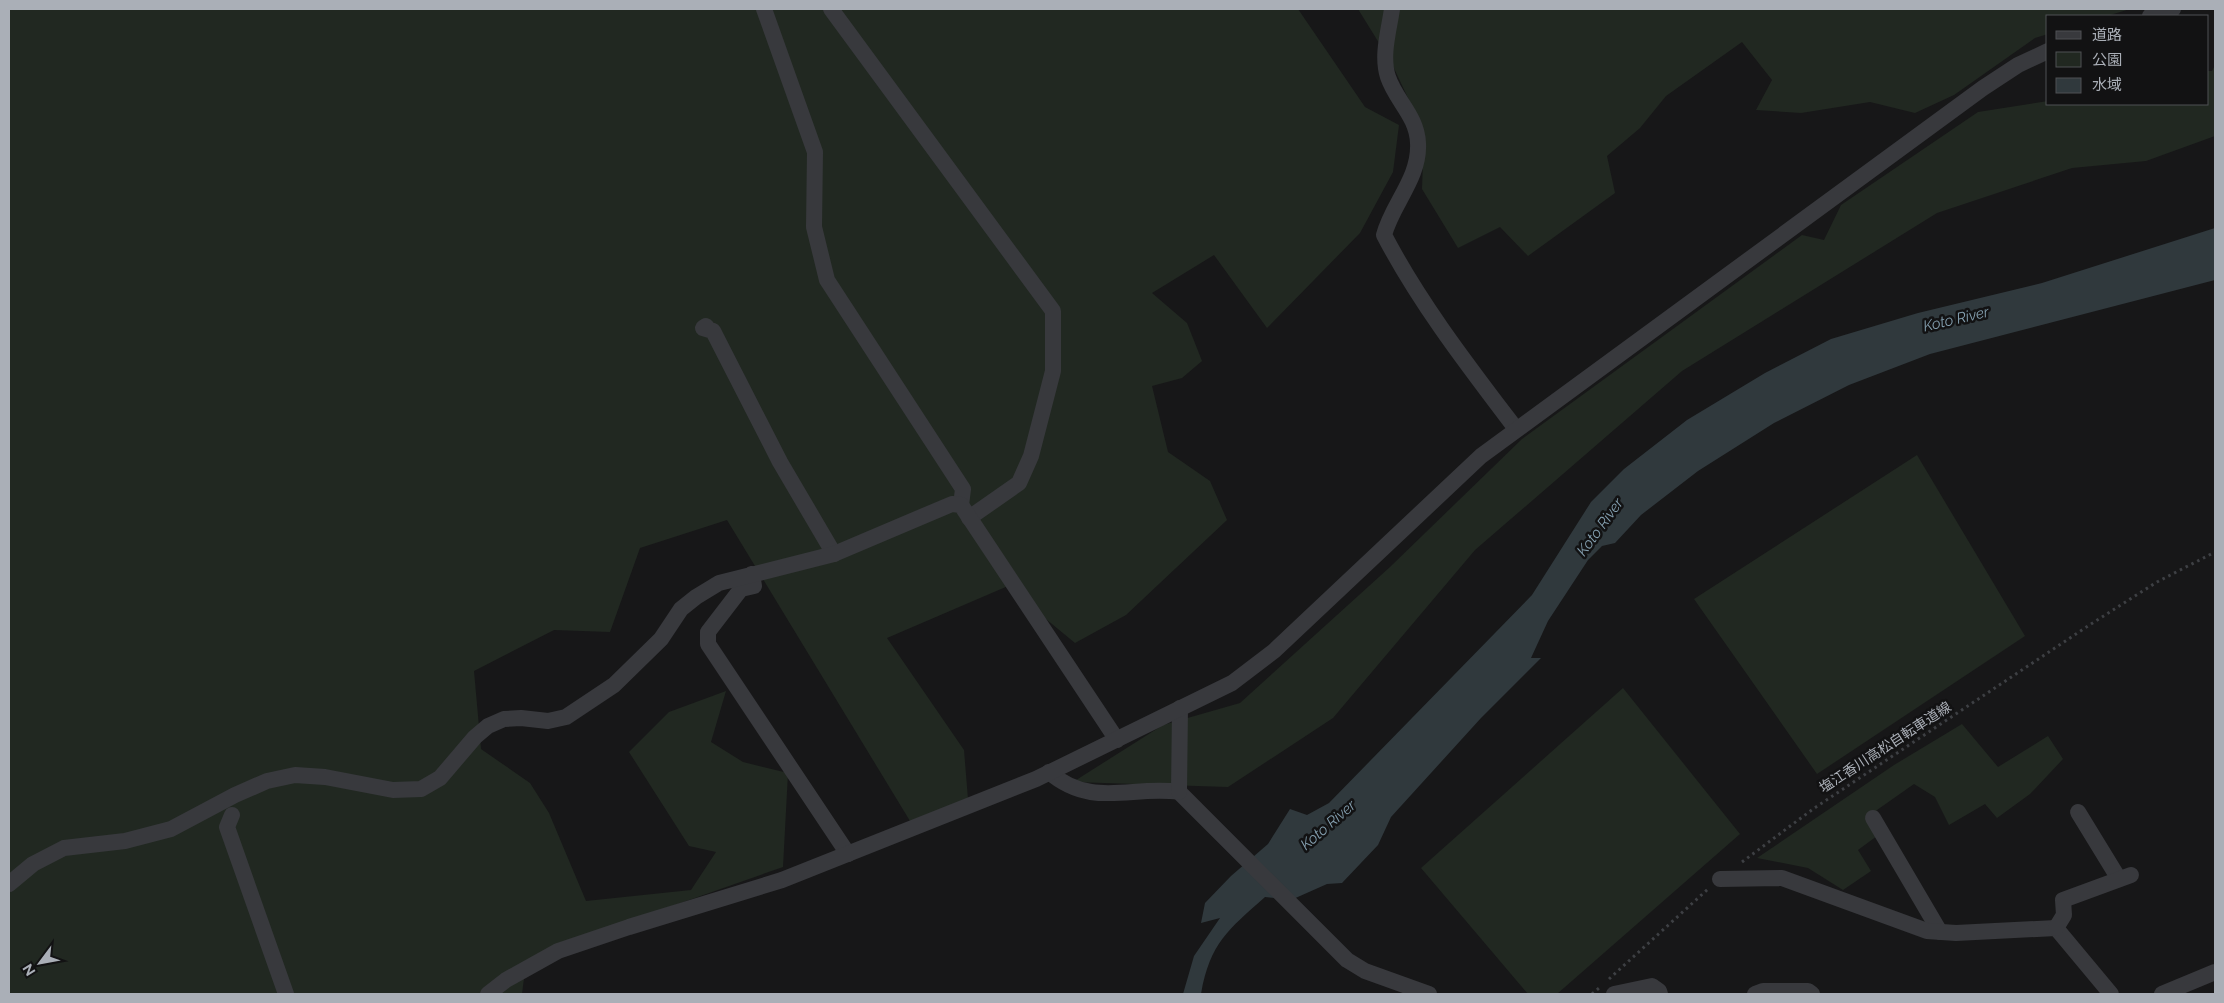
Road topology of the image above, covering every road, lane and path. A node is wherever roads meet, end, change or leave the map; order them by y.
1 (764, 9) edge
2 (831, 9) edge
3 (1392, 9) edge
4 (2173, 9) edge
5 (2153, 15) edge
6 (2046, 52) edge
7 (706, 326) dead end
8 (1516, 429) junction
9 (965, 511) junction
10 (2215, 552) edge
11 (834, 554) junction
12 (752, 574) junction
13 (1180, 708) junction
14 (1117, 740) junction
15 (1049, 772) junction
16 (1179, 792) junction
17 (2078, 812) dead end
18 (232, 815) dead end
19 (1874, 818) dead end
20 (848, 854) junction
21 (1720, 879) junction
22 (9, 884) edge
23 (2056, 928) junction
24 (1940, 932) junction
25 (2215, 972) edge
26 (1807, 987) edge
27 (286, 994) edge
28 (488, 994) edge
29 (1429, 994) edge
30 (1592, 994) edge
31 (1614, 994) edge
32 (1660, 994) edge
33 (1755, 994) edge
34 (2111, 994) edge
35 (2162, 994) edge

1 - 9 street
2 - 9 street
3 - 8 street
4 - 5 street
6 - 8 street
7 - 11 street
8 - 13 street
9 - 11 street
9 - 14 street
10 - 21 path, 塩江香川高松自転車道線
11 - 12 street
12 - 20 street
12 - 22 street
13 - 14 street
13 - 16 street
14 - 15 street
15 - 16 street
15 - 20 street
16 - 29 street
17 - 23 street
18 - 27 street
19 - 24 street
20 - 28 street
21 - 24 street
21 - 30 path, 塩江香川高松自転車道線
23 - 24 street
23 - 34 street
25 - 35 street
26 - 33 street
31 - 32 street

